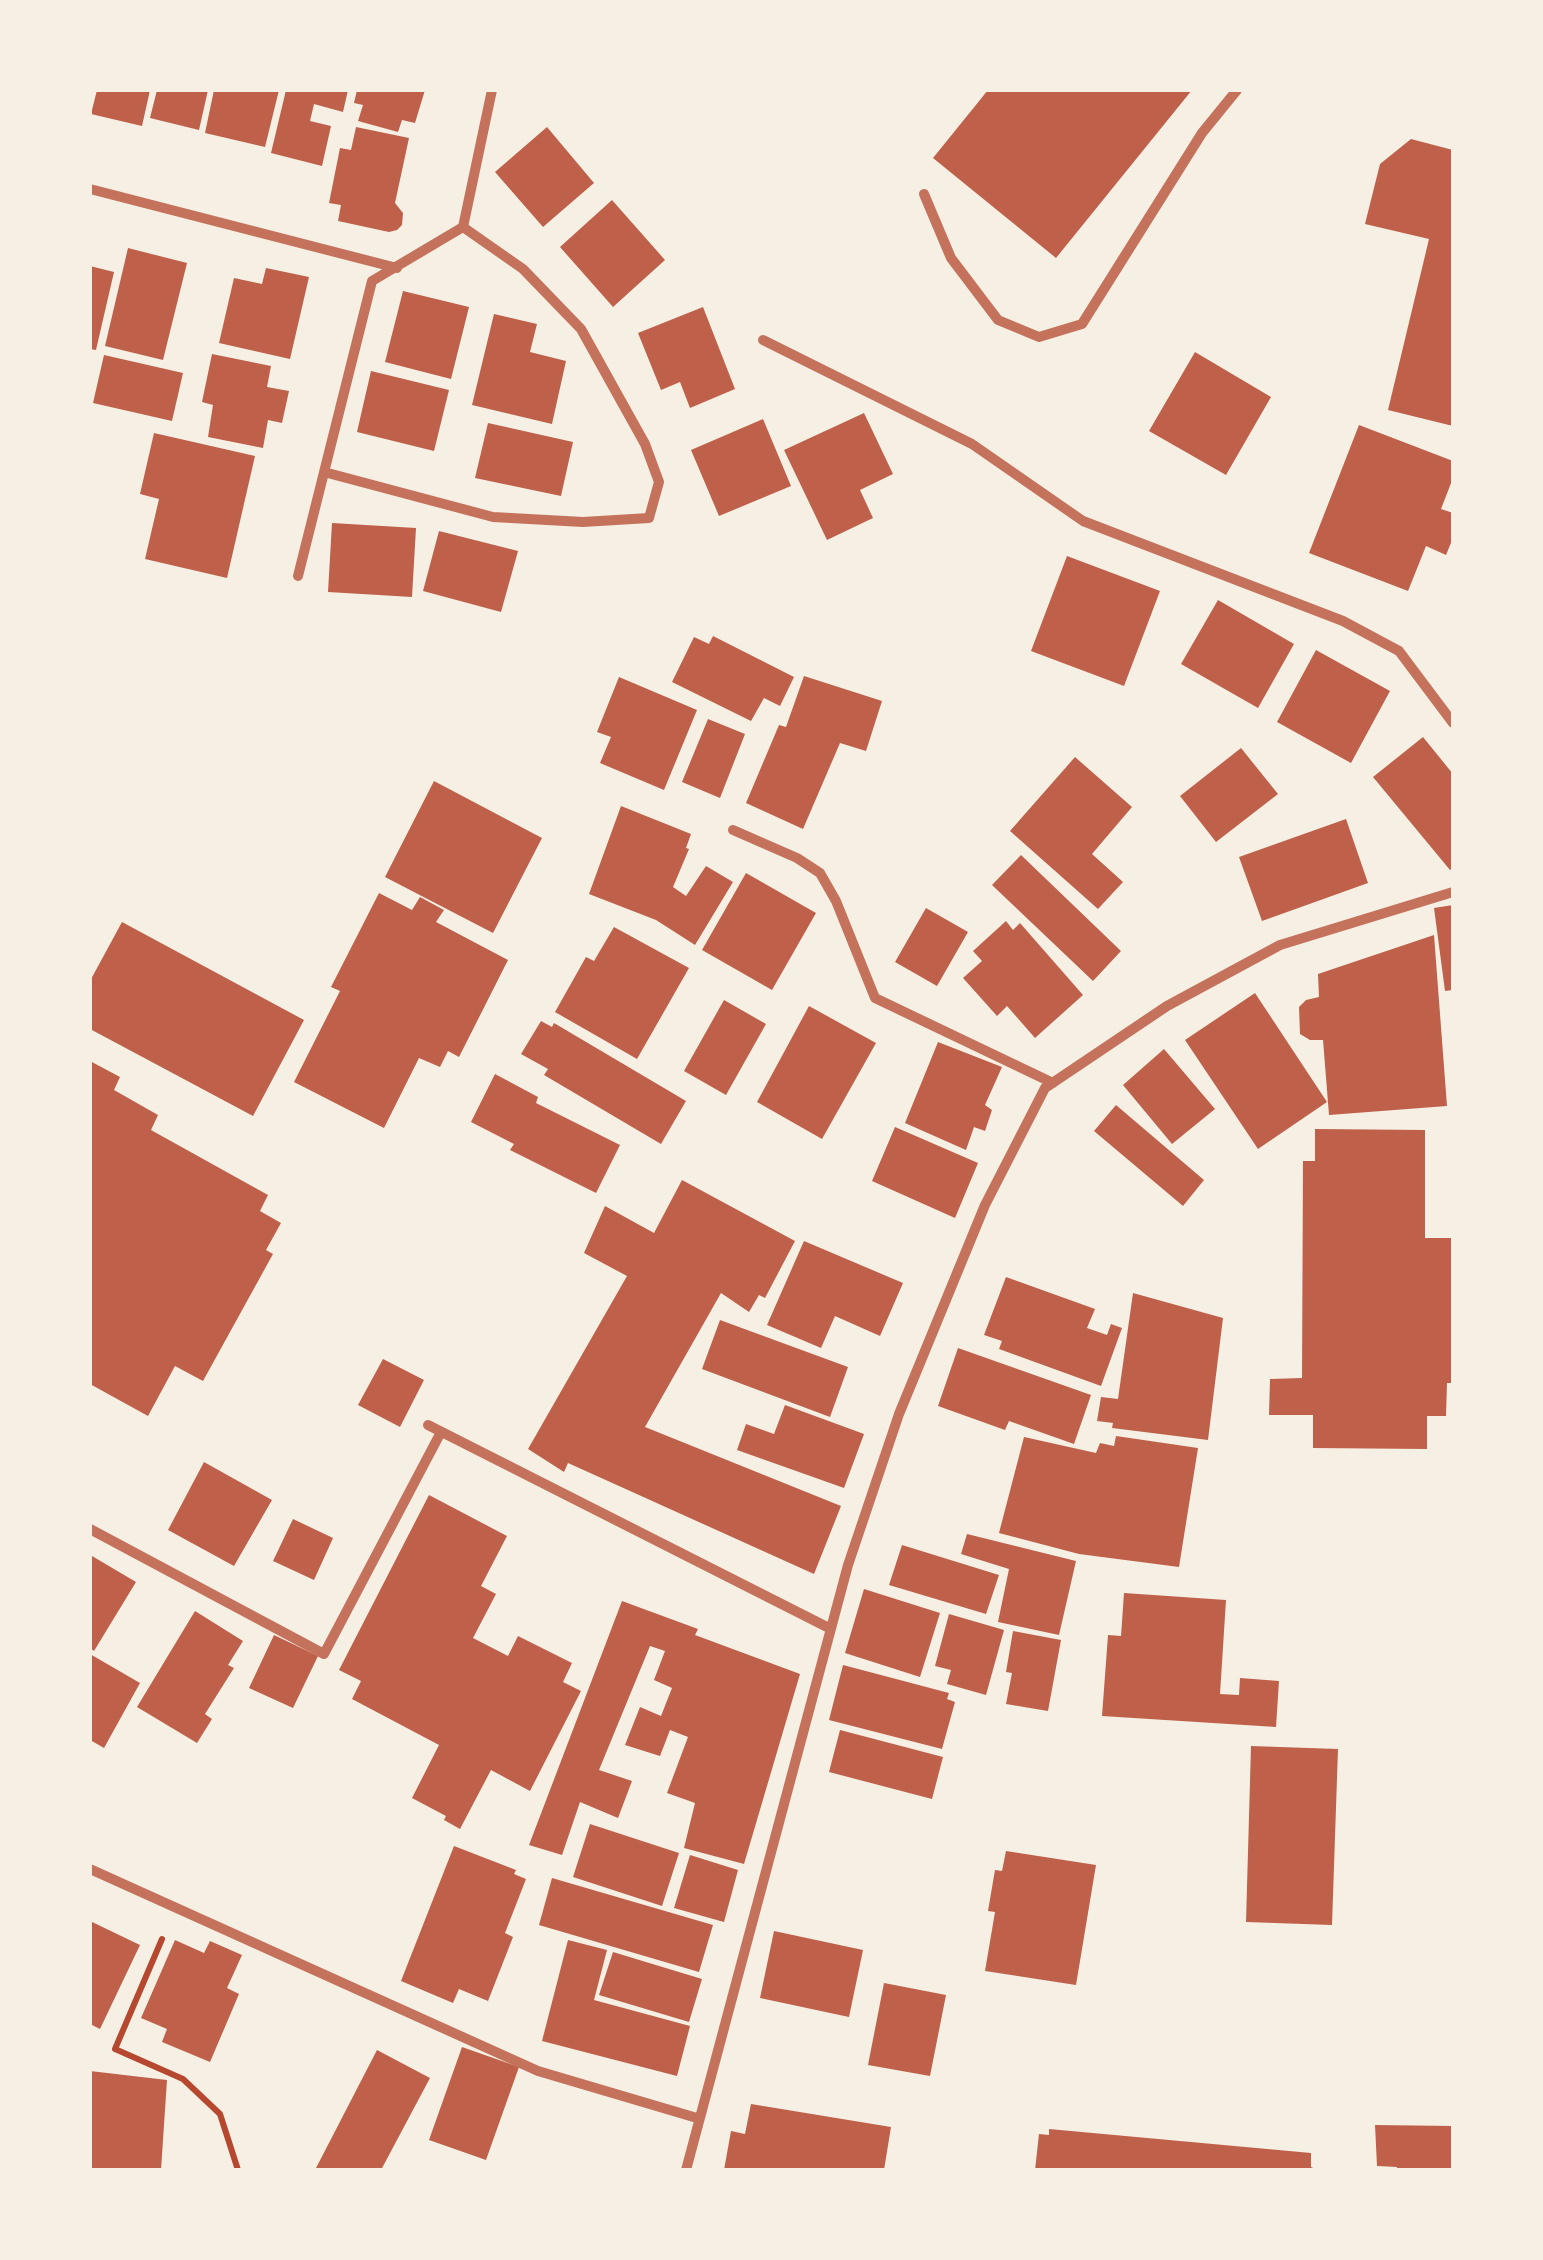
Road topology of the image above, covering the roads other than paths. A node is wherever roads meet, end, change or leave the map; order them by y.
1 (492, 90) edge
2 (1237, 90) edge
3 (90, 189) edge
4 (924, 194) dead end
5 (463, 226) junction
6 (398, 268) junction
7 (763, 340) dead end
8 (324, 472) junction
9 (298, 576) dead end
10 (1453, 722) edge
11 (733, 830) dead end
12 (1453, 892) edge
13 (1053, 1083) junction
14 (428, 1425) dead end
15 (441, 1432) junction
16 (90, 1530) edge
17 (830, 1628) junction
18 (90, 1869) edge
19 (697, 2118) junction
20 (686, 2170) edge

1 - 5 street
2 - 4 street
3 - 6 street
5 - 6 street
5 - 8 street
6 - 8 street
7 - 10 street
8 - 9 street
11 - 13 street
12 - 13 street
13 - 17 street
14 - 15 street
15 - 16 street
15 - 17 street
17 - 19 street
18 - 19 street
19 - 20 street

